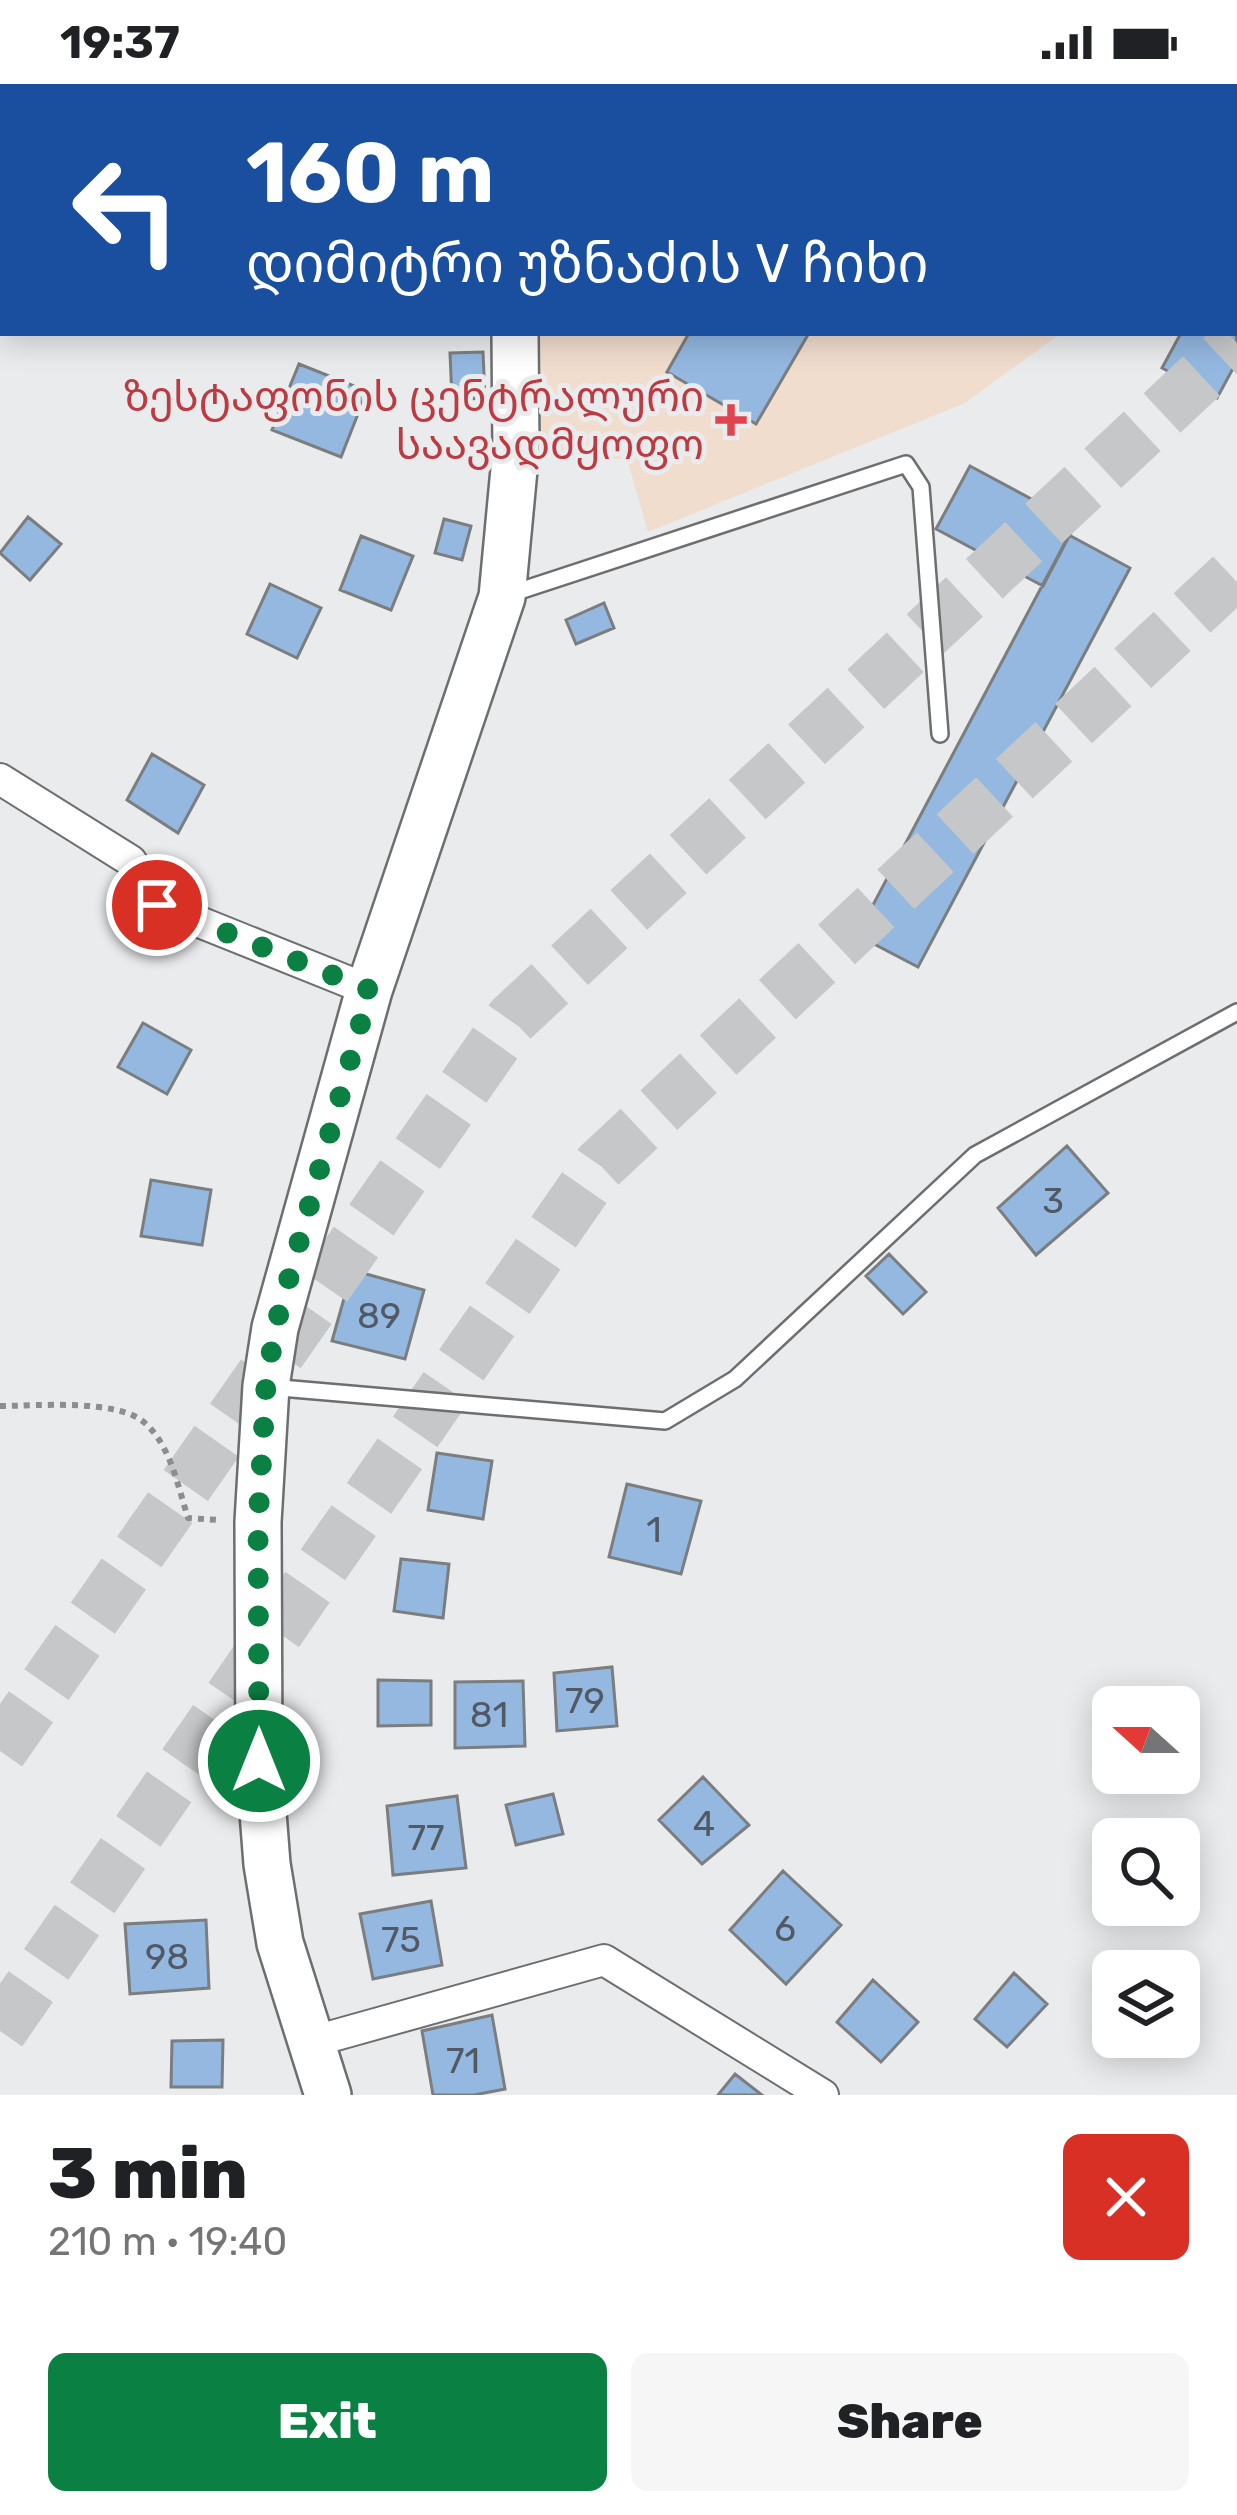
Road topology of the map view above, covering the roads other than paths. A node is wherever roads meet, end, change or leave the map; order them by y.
1 (515, 336) edge
2 (502, 597) junction
3 (940, 734) dead end
4 (0, 779) edge
5 (370, 990) junction
6 (1237, 1012) edge
7 (266, 1386) junction
8 (311, 2042) junction
9 (328, 2095) edge
10 (823, 2095) edge

1 - 2 main road
2 - 3 lane
2 - 5 main road
4 - 5 street
5 - 7 main road
6 - 7 lane
7 - 8 main road
8 - 9 main road
8 - 10 street

